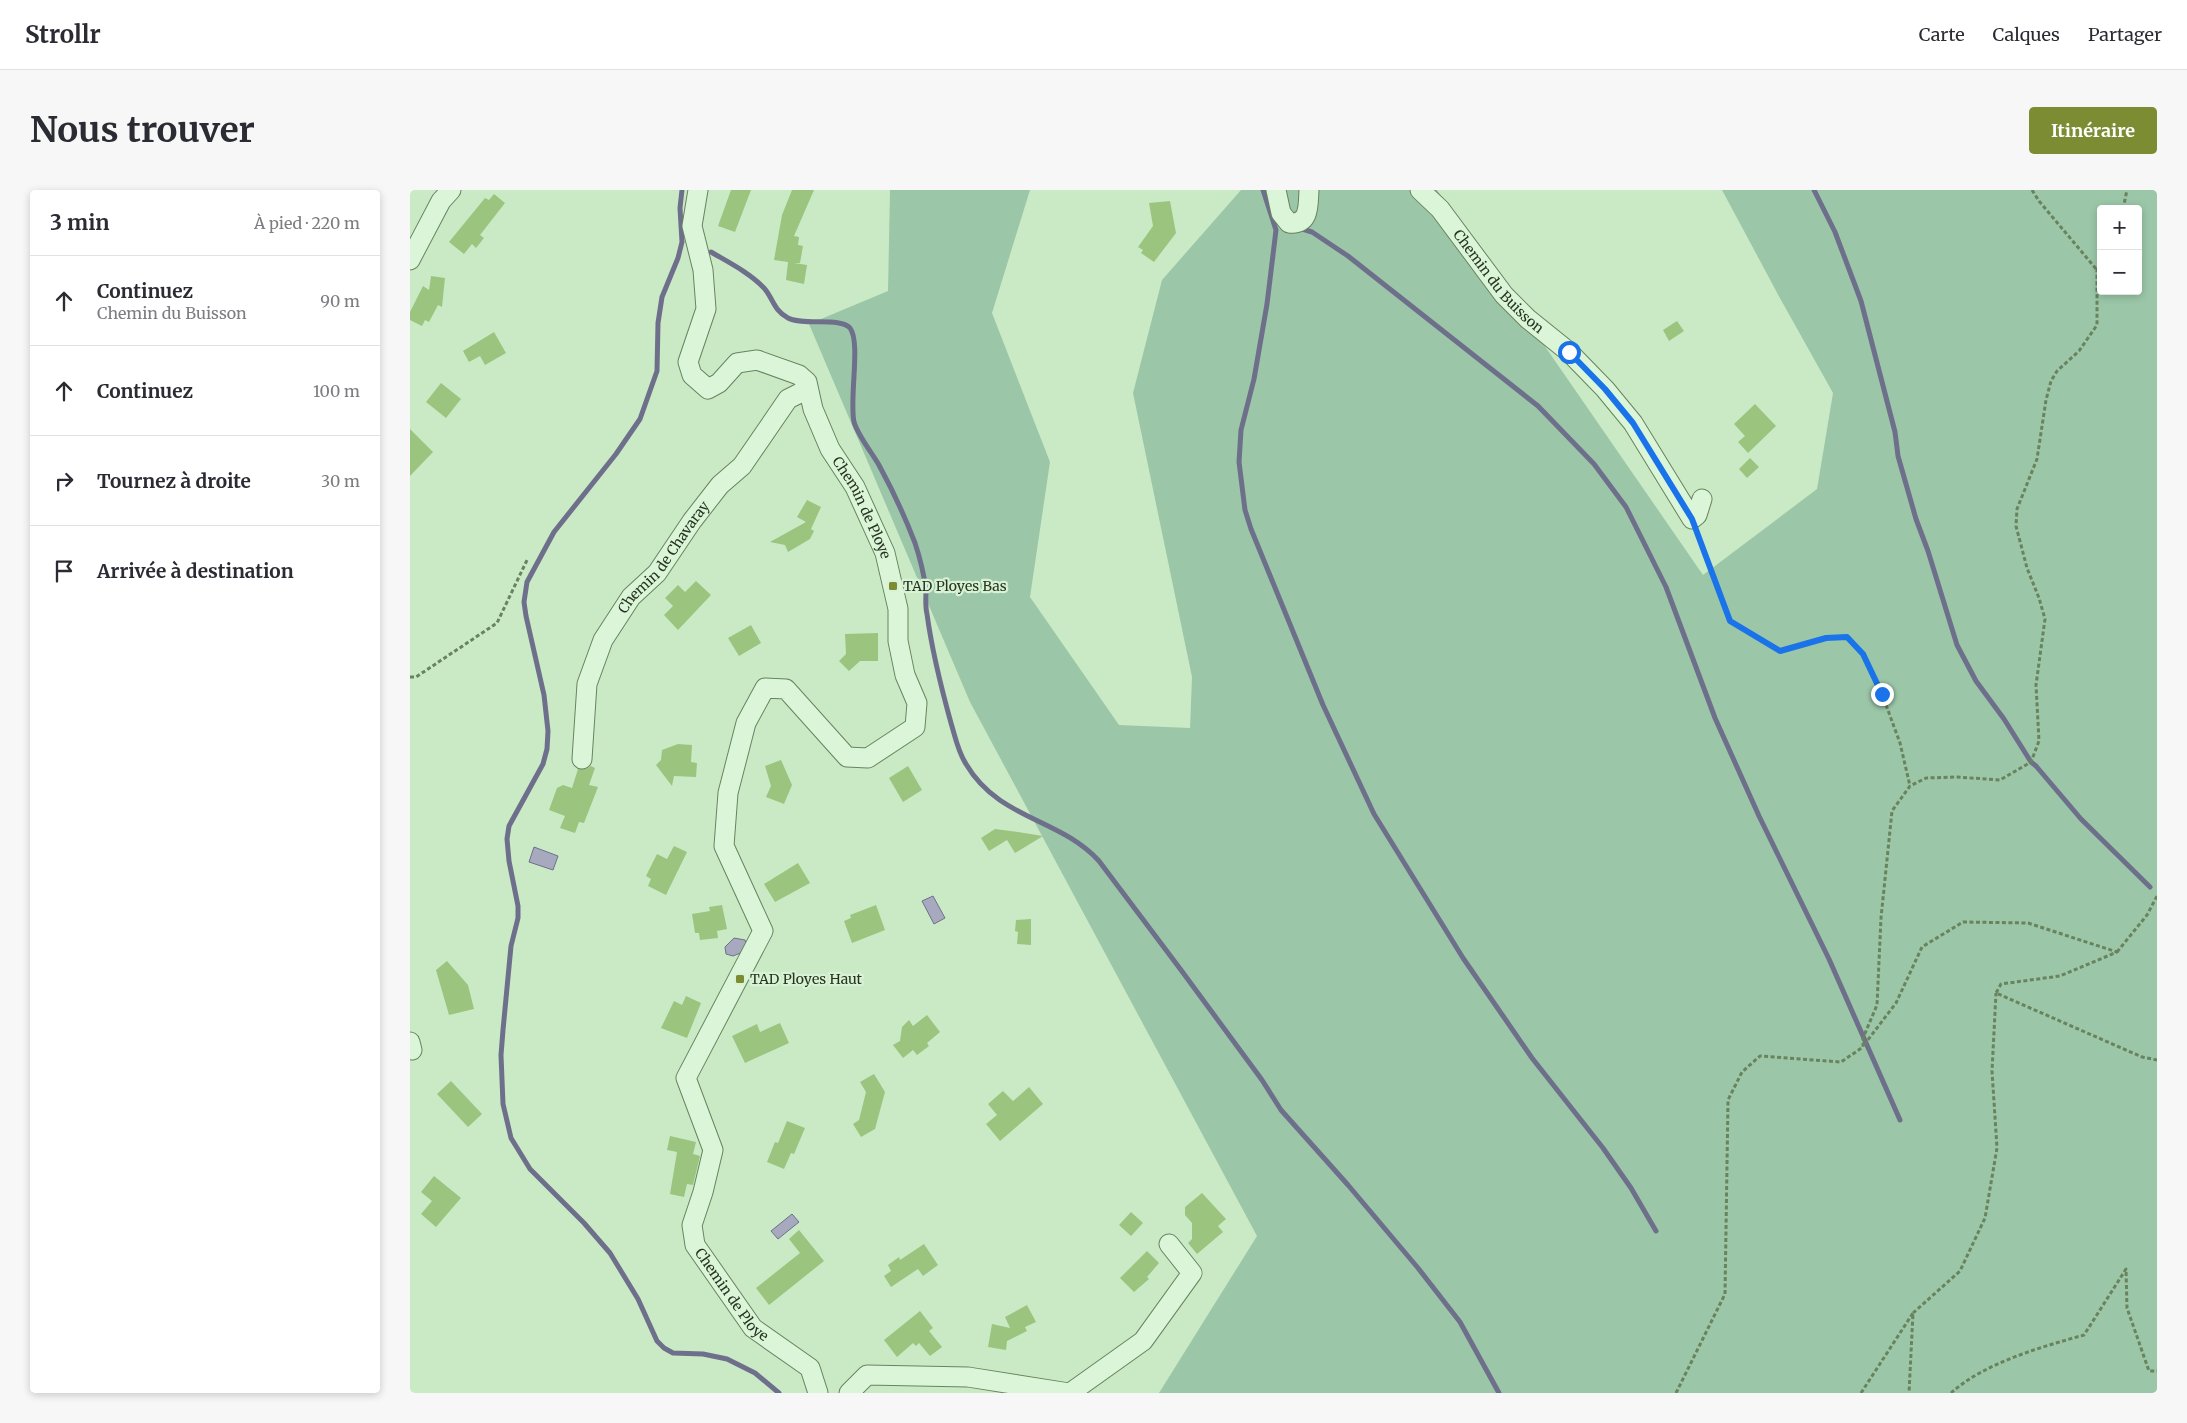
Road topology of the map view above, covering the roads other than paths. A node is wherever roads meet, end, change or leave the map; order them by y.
1 (451, 190) edge
2 (698, 190) edge
3 (1276, 190) edge
4 (1308, 190) edge
5 (1420, 190) edge
6 (410, 260) edge
7 (808, 390) junction
8 (1702, 499) dead end
9 (582, 759) dead end
10 (1169, 1244) dead end
11 (818, 1393) edge
12 (849, 1393) edge
13 (1070, 1393) edge

1 - 6 street
2 - 7 street, Chemin de Ploye
3 - 4 street
5 - 8 street, Chemin du Buisson
7 - 9 street, Chemin de Chavaray
7 - 11 street, Chemin de Ploye
10 - 13 street
12 - 13 street

